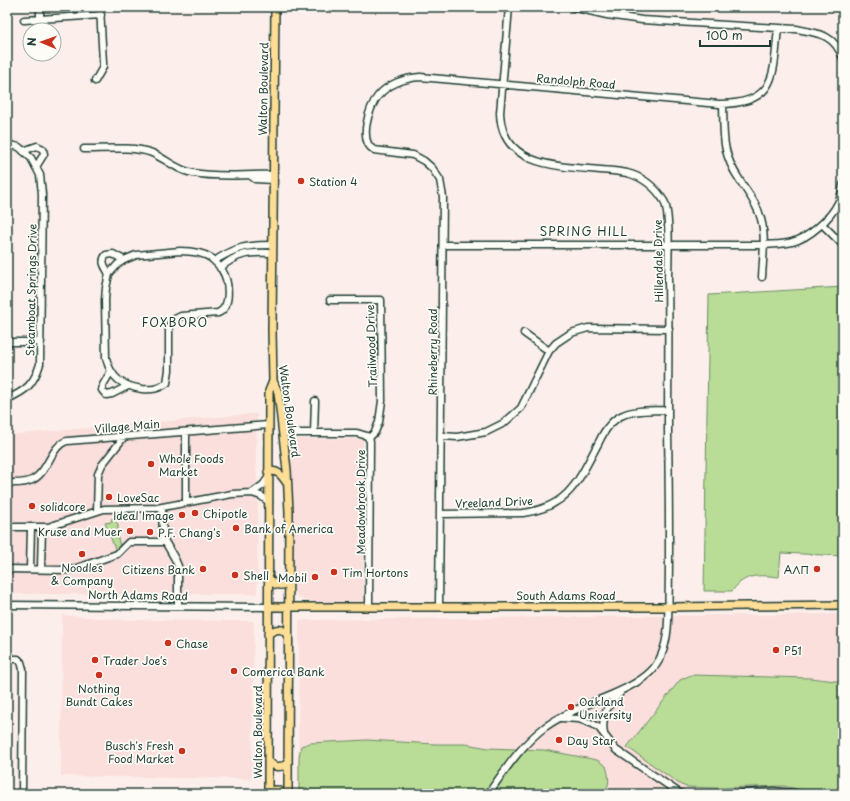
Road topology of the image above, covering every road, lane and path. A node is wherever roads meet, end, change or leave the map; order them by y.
1 (40, 7) edge
2 (100, 7) edge
3 (275, 7) edge
4 (509, 7) edge
5 (572, 7) edge
6 (101, 14) junction
7 (40, 18) junction
8 (24, 20) dead end
9 (778, 28) junction
10 (843, 58) edge
11 (95, 81) dead end
12 (501, 84) junction
13 (723, 104) junction
14 (7, 144) edge
15 (370, 148) joint
16 (84, 149) dead end
17 (23, 151) junction
18 (36, 166) junction
19 (273, 177) junction
20 (843, 185) edge
21 (822, 224) junction
22 (668, 244) junction
23 (841, 244) dead end
24 (272, 245) junction
25 (443, 245) junction
26 (764, 245) junction
27 (272, 253) junction
28 (124, 260) junction
29 (214, 261) junction
30 (220, 268) junction
31 (109, 274) junction
32 (762, 277) dead end
33 (330, 300) dead end
34 (668, 329) junction
35 (524, 333) dead end
36 (7, 342) edge
37 (41, 342) junction
38 (549, 351) junction
39 (111, 371) junction
40 (273, 381) junction
41 (128, 386) junction
42 (7, 399) edge
43 (316, 401) dead end
44 (668, 410) junction
45 (269, 416) junction
46 (281, 418) junction
47 (269, 425) junction
48 (186, 432) junction
49 (314, 433) junction
50 (283, 434) junction
51 (442, 436) junction
52 (124, 437) junction
53 (369, 438) junction
54 (268, 475) junction
55 (7, 483) edge
56 (288, 485) junction
57 (252, 493) junction
58 (186, 502) junction
59 (269, 502) junction
60 (162, 507) junction
61 (97, 511) junction
62 (441, 514) junction
63 (7, 527) edge
64 (31, 527) junction
65 (42, 527) junction
66 (165, 542) junction
67 (7, 569) edge
68 (30, 569) junction
69 (42, 569) junction
70 (268, 578) junction
71 (289, 583) junction
72 (7, 605) edge
73 (178, 605) junction
74 (843, 605) edge
75 (369, 606) junction
76 (440, 606) junction
77 (268, 607) junction
78 (289, 607) junction
79 (669, 607) junction
80 (268, 634) junction
81 (288, 637) junction
82 (7, 659) edge
83 (624, 689) junction
84 (559, 719) junction
85 (604, 735) junction
86 (268, 760) junction
87 (288, 764) junction
88 (268, 793) edge
89 (742, 793) edge
90 (22, 794) edge
91 (286, 794) edge
92 (488, 794) edge
93 (680, 794) edge
94 (731, 794) edge
95 (801, 794) edge

1 - 7 street
2 - 6 street
3 - 19 main road, Walton Boulevard
4 - 12 street, Hillendale Drive
5 - 9 street
6 - 7 street
6 - 11 street
7 - 8 street
9 - 10 street
9 - 13 street, Randolph Road
12 - 13 street, Randolph Road
12 - 15 street, Randolph Road
12 - 22 street, Hillendale Drive
13 - 26 street
14 - 17 street, Steamboat Springs Drive
15 - 25 street, Rhineberry Road
16 - 19 street
17 - 18 street, Steamboat Springs Drive
17 - 18 street
18 - 37 street, Steamboat Springs Drive
19 - 24 main road, Walton Boulevard
20 - 21 street
21 - 23 street
21 - 26 street
22 - 25 street
22 - 26 street
22 - 34 street, Hillendale Drive
24 - 27 main road, Walton Boulevard
24 - 29 street
25 - 51 street, Rhineberry Road
26 - 32 street
27 - 30 street
27 - 40 main road, Walton Boulevard
28 - 29 street
28 - 31 street
28 - 31 street
29 - 30 street
30 - 41 street
31 - 39 street
33 - 53 street, Trailwood Drive
34 - 38 street
34 - 44 street, Hillendale Drive
35 - 38 street
36 - 37 street
37 - 42 street, Steamboat Springs Drive
38 - 51 street
39 - 41 street
39 - 41 street
40 - 45 main road, Walton Boulevard
40 - 46 main road, Walton Boulevard
43 - 49 street
44 - 62 street, Vreeland Drive
44 - 79 street, Hillendale Drive
45 - 46 main road
45 - 47 main road, Walton Boulevard
46 - 50 main road, Walton Boulevard
47 - 48 street, Village Main
47 - 54 main road, Walton Boulevard
48 - 52 street, Village Main
48 - 58 street
49 - 50 street, Meadowbrook Drive
49 - 53 street, Meadowbrook Drive
50 - 56 main road, Walton Boulevard
51 - 62 street, Rhineberry Road
52 - 55 street, Village Main
52 - 61 street
53 - 75 street, Meadowbrook Drive
54 - 56 main road
54 - 57 street
54 - 59 main road, Walton Boulevard
56 - 71 main road, Walton Boulevard
57 - 58 street
57 - 59 street
58 - 60 street
59 - 70 main road, Walton Boulevard
60 - 61 street
60 - 66 street
61 - 65 street
62 - 76 street, Rhineberry Road
63 - 64 street
64 - 65 street
64 - 68 street
65 - 69 street
66 - 69 street
66 - 73 street
67 - 68 street
68 - 69 street
70 - 71 main road
70 - 77 main road, Walton Boulevard
71 - 78 main road, Walton Boulevard
72 - 73 street, North Adams Road
73 - 77 street, North Adams Road
74 - 79 main road, South Adams Road
75 - 76 main road, South Adams Road
75 - 78 main road, South Adams Road
76 - 79 main road, South Adams Road
77 - 78 main road, South Adams Road
77 - 80 main road, Walton Boulevard
78 - 81 main road, Walton Boulevard
79 - 83 street, Hillendale Drive
80 - 81 main road
80 - 86 main road, Walton Boulevard
81 - 87 main road, Walton Boulevard
82 - 90 street
83 - 84 street
83 - 85 street
84 - 85 street
84 - 92 street
85 - 93 street
86 - 87 main road
86 - 88 main road, Walton Boulevard
87 - 91 main road, Walton Boulevard
88 - 91 main road
89 - 94 street
89 - 95 street

